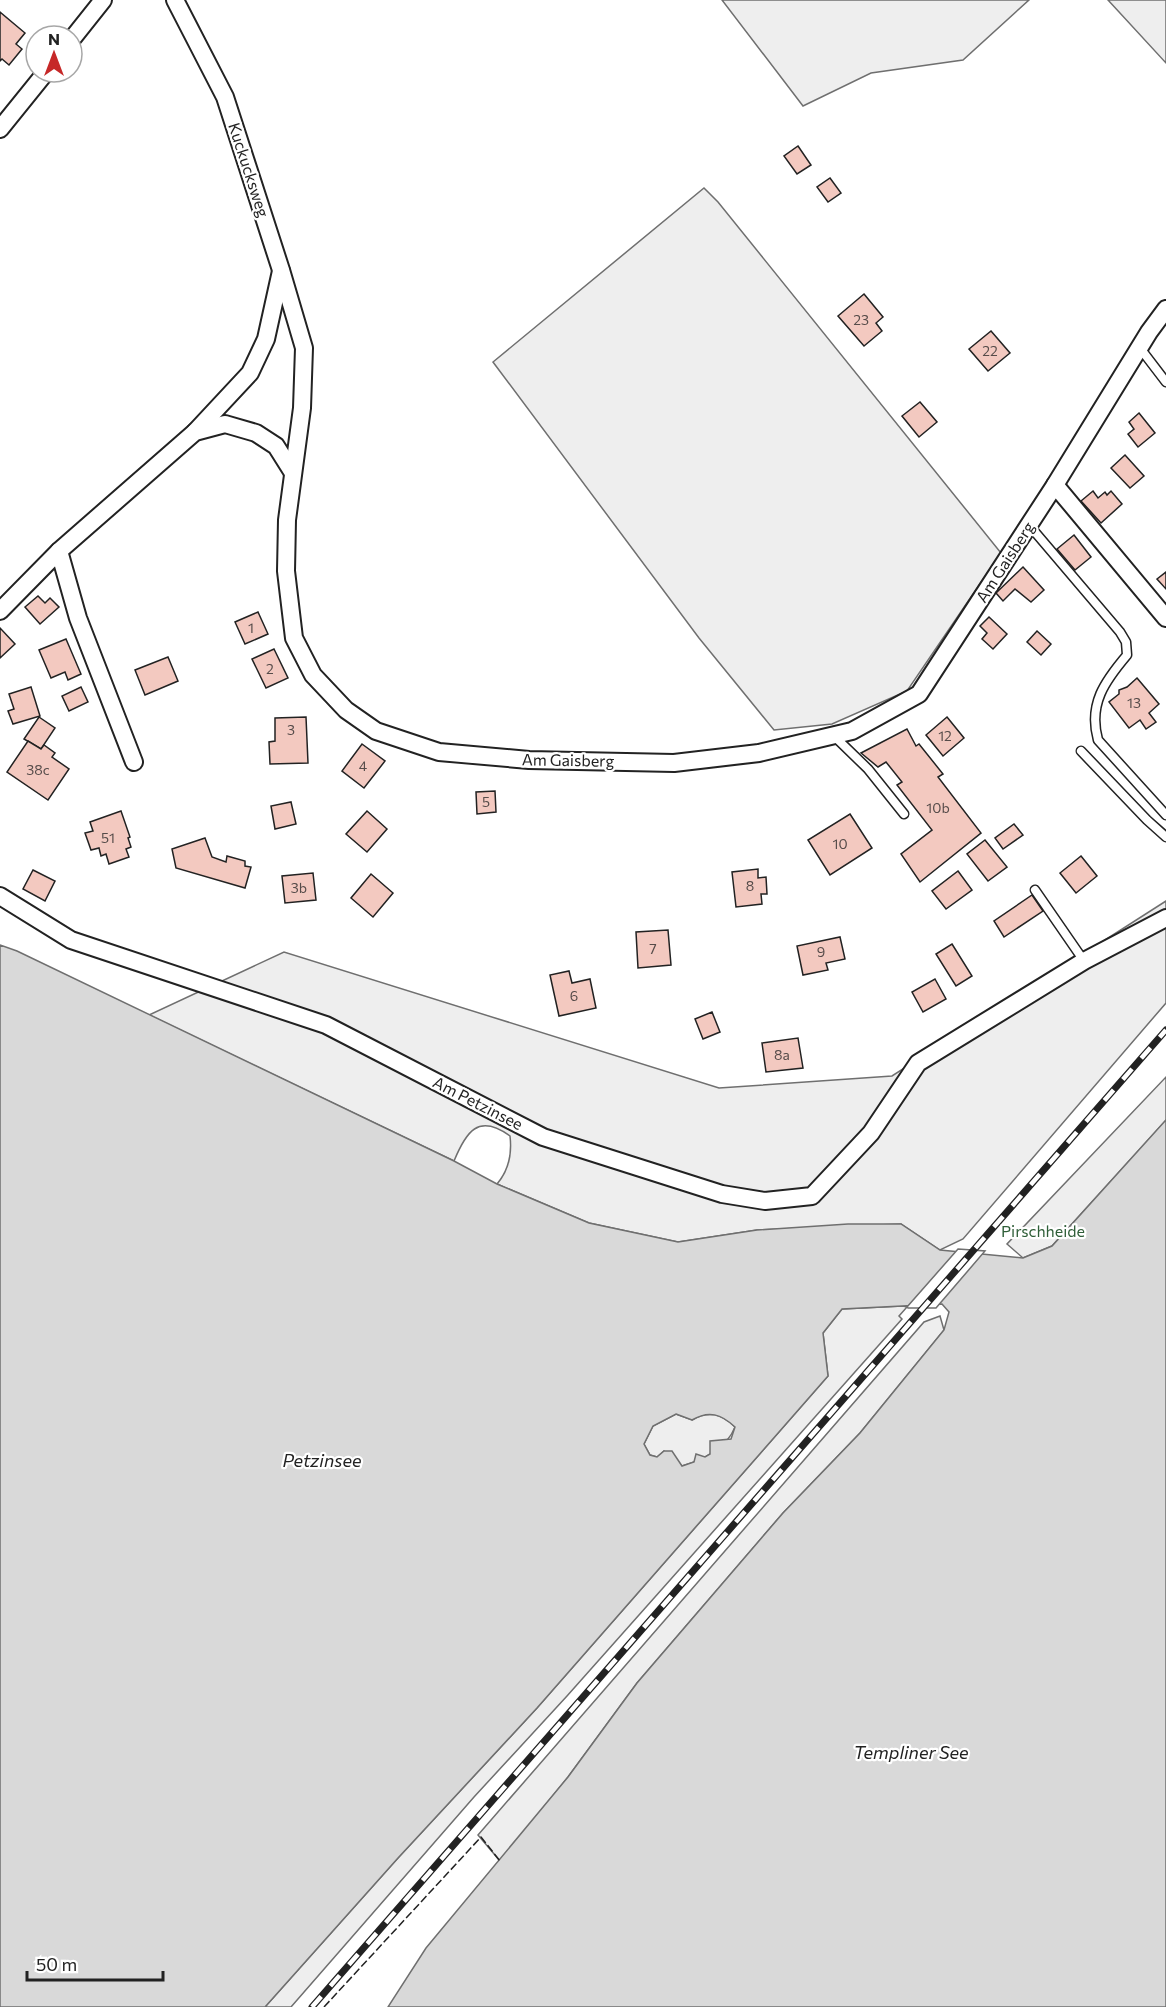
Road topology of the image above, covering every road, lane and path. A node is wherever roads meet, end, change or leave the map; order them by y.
1 (103, 0) edge
2 (175, 0) edge
3 (84, 24) edge
4 (36, 84) edge
5 (0, 129) edge
6 (281, 270) junction
7 (1164, 317) edge
8 (304, 348) joint
9 (1140, 348) junction
10 (1166, 382) edge
11 (195, 432) junction
12 (293, 473) junction
13 (1055, 485) junction
14 (1029, 525) junction
15 (59, 551) junction
16 (0, 611) edge
17 (1166, 618) edge
18 (833, 735) junction
19 (1081, 751) dead end
20 (134, 762) dead end
21 (904, 814) dead end
22 (1166, 815) edge
23 (1166, 837) edge
24 (1035, 890) dead end
25 (0, 896) edge
26 (1166, 918) edge
27 (1084, 961) junction

1 - 3 street
2 - 6 street, Kuckucksweg
4 - 5 street
6 - 8 street, Kuckucksweg
6 - 11 street
7 - 9 street, Am Gaisberg
8 - 12 street, Am Gaisberg
9 - 10 lane
9 - 13 street, Am Gaisberg
11 - 12 street
11 - 15 street
12 - 18 street, Am Gaisberg
13 - 14 street, Am Gaisberg
13 - 17 street
14 - 18 street, Am Gaisberg
14 - 22 lane
15 - 16 street
15 - 20 street
18 - 21 lane
19 - 23 lane
24 - 27 lane
25 - 27 street, Am Petzinsee
26 - 27 street

